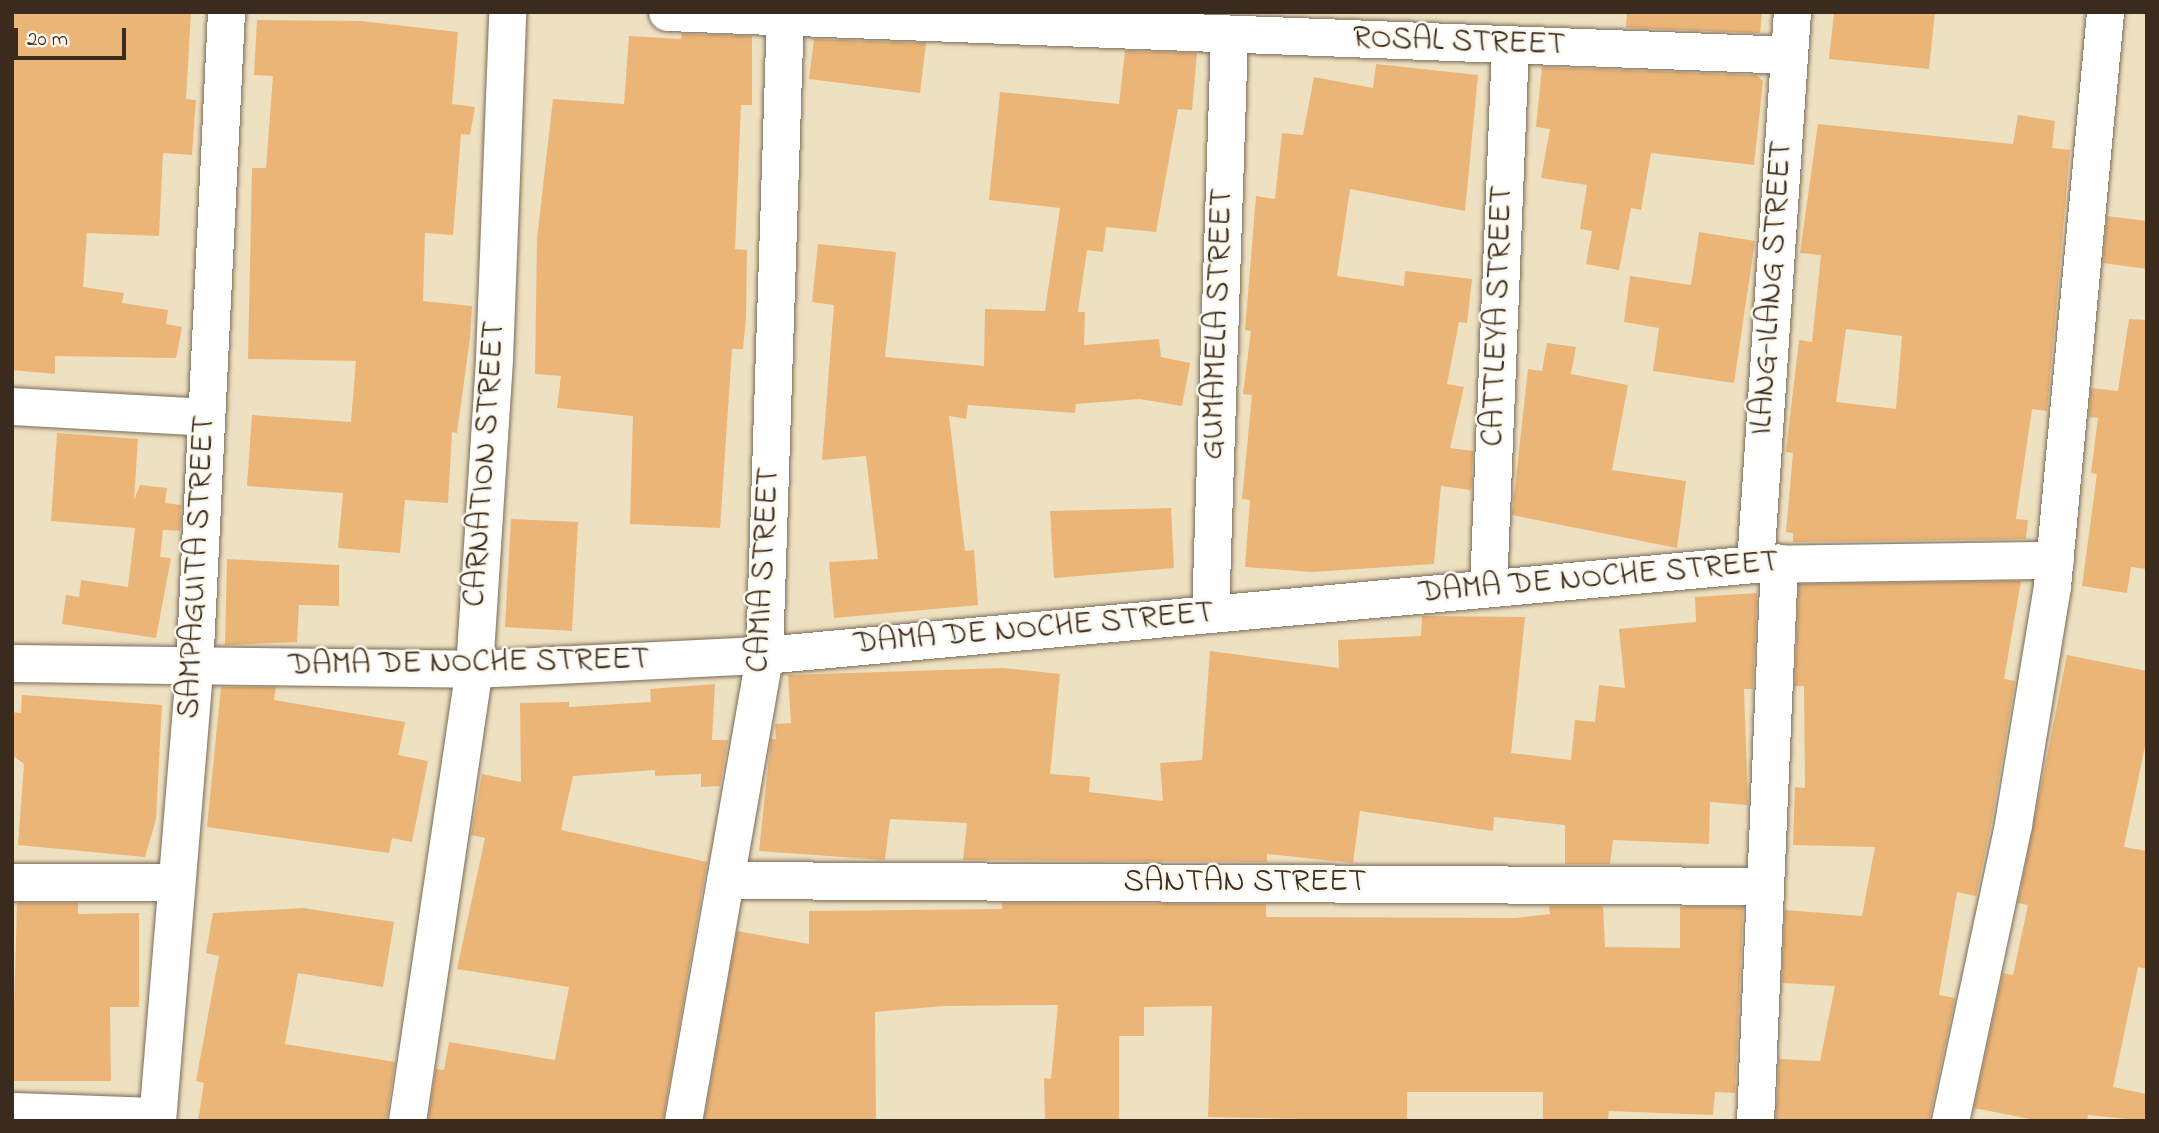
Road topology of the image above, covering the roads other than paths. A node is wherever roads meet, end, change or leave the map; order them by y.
1 (226, 12) edge
2 (507, 12) edge
3 (667, 12) edge
4 (1792, 12) edge
5 (2105, 12) edge
6 (785, 15) edge
7 (1229, 34) junction
8 (1510, 44) junction
9 (1789, 55) junction
10 (12, 406) edge
11 (206, 417) junction
12 (2055, 560) junction
13 (1767, 563) junction
14 (1488, 588) junction
15 (1210, 614) junction
16 (764, 655) junction
17 (12, 663) edge
18 (194, 669) junction
19 (474, 669) junction
20 (725, 880) junction
21 (12, 882) edge
22 (176, 882) junction
23 (1765, 886) junction
24 (12, 1111) edge
25 (157, 1118) edge
26 (407, 1121) edge
27 (683, 1121) edge
28 (1755, 1121) edge
29 (1950, 1121) edge

1 - 11 street, SAMPAGUITA STREET
2 - 19 street, CARNATION STREET
3 - 6 street, ROSAL STREET
4 - 9 street, ILANG-ILANG STREET
5 - 12 street
6 - 7 street, ROSAL STREET
6 - 16 street, CAMIA STREET
7 - 8 street, ROSAL STREET
7 - 15 street, GUMAMELA STREET
8 - 9 street, ROSAL STREET
8 - 14 street, CATTLEYA STREET
9 - 13 street, ILANG-ILANG STREET
10 - 11 street
11 - 18 street, SAMPAGUITA STREET
12 - 13 street, DAMA DE NOCHE STREET
12 - 29 street
13 - 14 street, DAMA DE NOCHE STREET
13 - 23 street, ILANG-ILANG STREET
14 - 15 street, DAMA DE NOCHE STREET
15 - 16 street, DAMA DE NOCHE STREET
16 - 19 street, DAMA DE NOCHE STREET
16 - 20 street, CAMIA STREET
17 - 18 street, DAMA DE NOCHE STREET
18 - 19 street, DAMA DE NOCHE STREET
18 - 22 street, SAMPAGUITA STREET
19 - 26 street, CARNATION STREET
20 - 23 street, SANTAN STREET
20 - 27 street, CAMIA STREET
21 - 22 street
22 - 25 street, SAMPAGUITA STREET
23 - 28 street, ILANG-ILANG STREET
24 - 25 street

